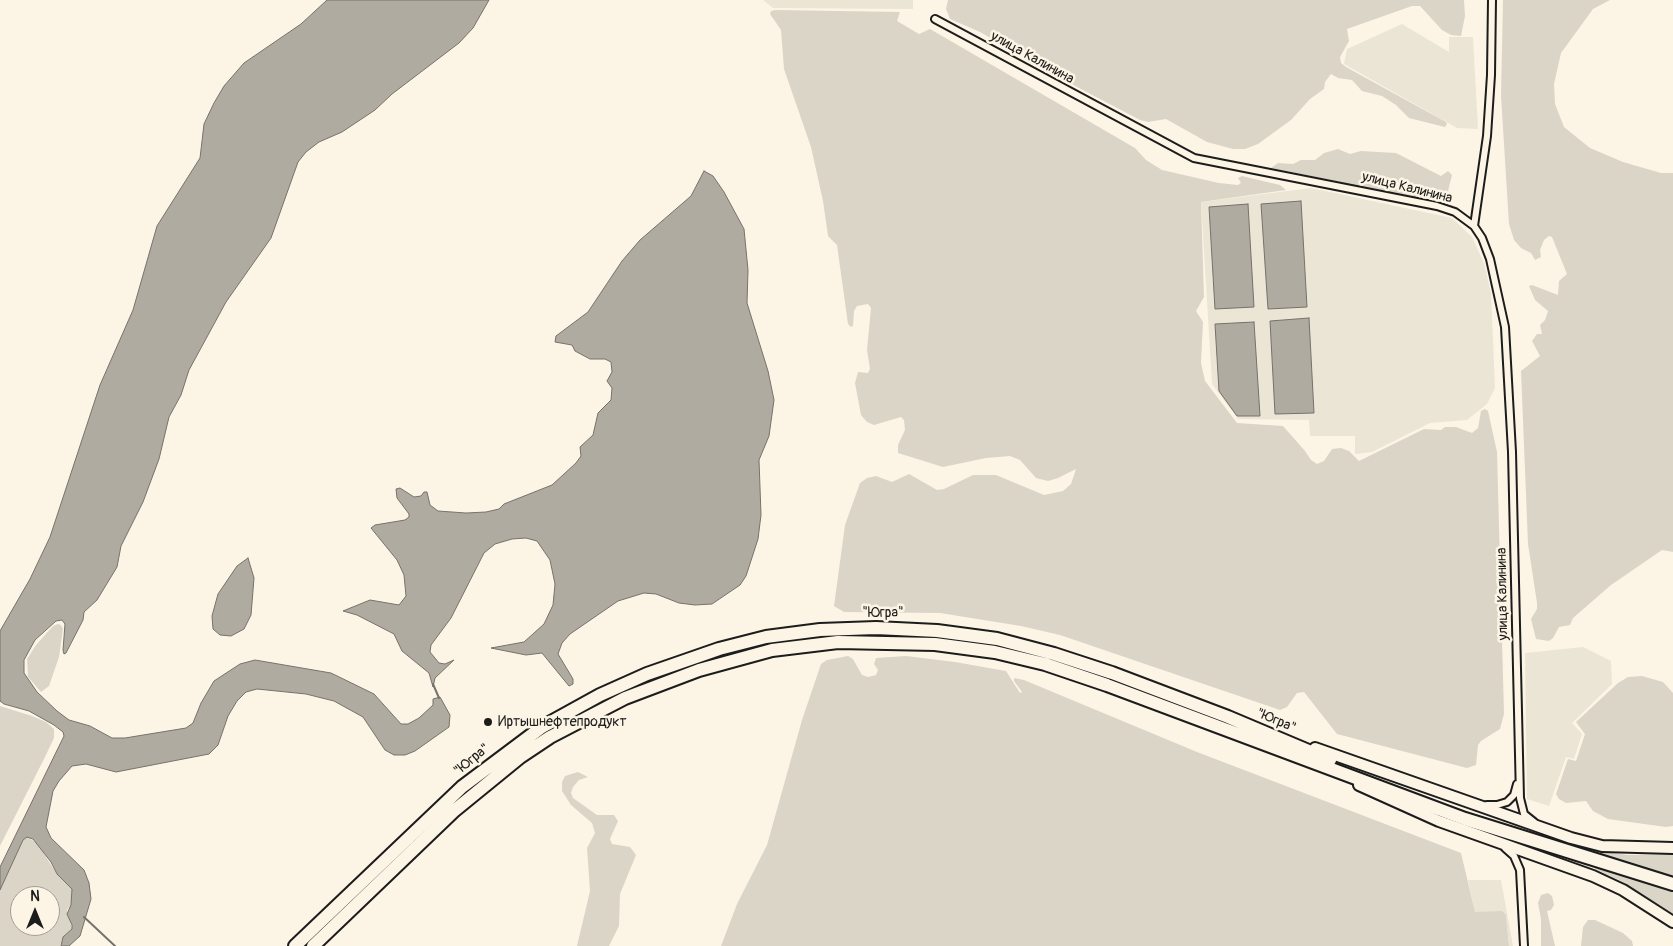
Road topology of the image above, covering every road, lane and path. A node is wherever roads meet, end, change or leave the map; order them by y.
1 (1492, 0) edge
2 (935, 19) dead end
3 (1474, 226) junction
4 (1225, 723) junction
5 (1520, 773) junction
6 (1472, 803) junction
7 (1541, 827) junction
8 (1493, 841) junction
9 (1673, 848) edge
10 (1673, 884) edge
11 (1673, 922) edge
12 (295, 946) edge
13 (313, 946) edge
14 (1524, 946) edge

1 - 3 street
2 - 3 street, улица Калинина
3 - 5 street, улица Калинина
4 - 6 main road
4 - 8 main road
4 - 10 highway, "Югра"
4 - 12 highway, "Югра"
4 - 13 highway, "Югра"
5 - 6 street
5 - 7 street, улица Калинина
6 - 7 main road
7 - 9 main road
8 - 11 main road
8 - 14 street

